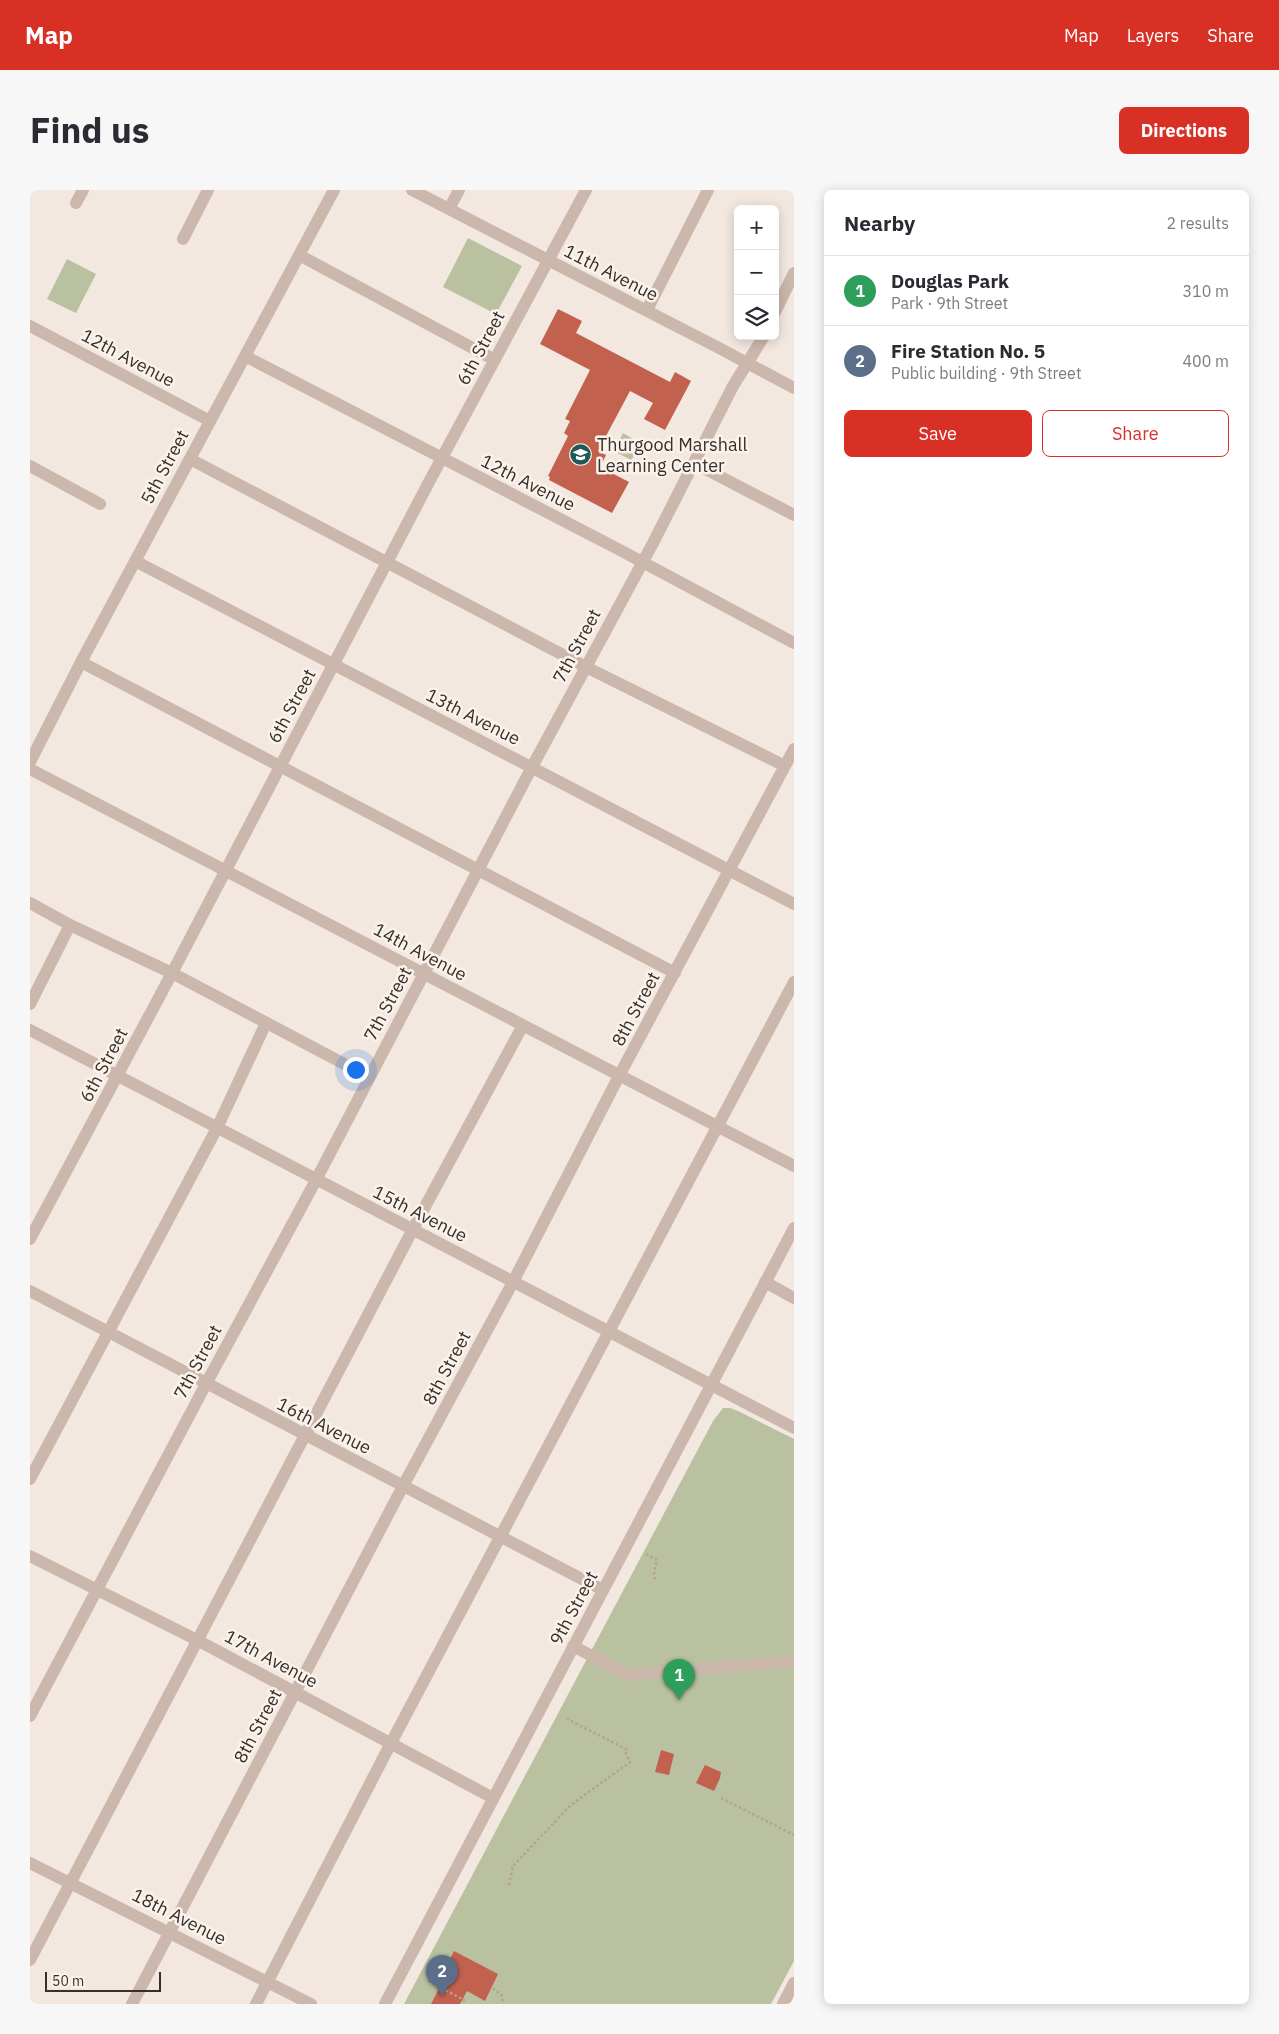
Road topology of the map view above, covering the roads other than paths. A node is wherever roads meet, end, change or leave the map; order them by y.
1 (83, 190) edge
2 (208, 190) edge
3 (334, 190) edge
4 (412, 190) edge
5 (459, 190) edge
6 (586, 190) edge
7 (708, 190) edge
8 (76, 203) dead end
9 (449, 209) junction
10 (183, 239) dead end
11 (299, 255) junction
12 (548, 260) junction
13 (794, 274) edge
14 (779, 304) edge
15 (646, 310) junction
16 (30, 326) edge
17 (762, 340) edge
18 (245, 356) junction
19 (495, 360) junction
20 (748, 364) junction
21 (794, 388) edge
22 (210, 421) junction
23 (190, 458) junction
24 (442, 460) junction
25 (694, 463) junction
26 (31, 470) edge
27 (100, 504) dead end
28 (794, 515) edge
29 (135, 561) junction
30 (388, 562) junction
31 (642, 562) junction
32 (794, 643) edge
33 (81, 662) junction
34 (334, 664) junction
35 (586, 667) junction
36 (33, 747) edge
37 (794, 749) edge
38 (30, 762) edge
39 (785, 766) junction
40 (279, 767) junction
41 (532, 767) junction
42 (30, 769) edge
43 (226, 871) junction
44 (478, 871) junction
45 (730, 871) junction
46 (30, 903) edge
47 (794, 904) edge
48 (70, 925) junction
49 (172, 973) junction
50 (424, 973) junction
51 (675, 973) junction
52 (794, 982) edge
53 (30, 1004) edge
54 (266, 1023) junction
55 (523, 1025) junction
56 (30, 1030) edge
57 (118, 1076) junction
58 (620, 1076) junction
59 (369, 1077) junction
60 (718, 1126) junction
61 (218, 1128) junction
62 (794, 1166) edge
63 (316, 1180) junction
64 (794, 1228) edge
65 (413, 1229) junction
66 (30, 1239) edge
67 (513, 1282) junction
68 (765, 1282) junction
69 (30, 1291) edge
70 (794, 1298) edge
71 (609, 1331) junction
72 (109, 1332) junction
73 (206, 1384) junction
74 (711, 1385) junction
75 (794, 1428) edge
76 (305, 1436) junction
77 (30, 1480) edge
78 (403, 1486) junction
79 (502, 1537) junction
80 (30, 1556) edge
81 (97, 1590) junction
82 (603, 1590) junction
83 (197, 1640) junction
84 (573, 1646) junction
85 (794, 1661) edge
86 (295, 1692) junction
87 (30, 1716) edge
88 (392, 1743) junction
89 (493, 1798) junction
90 (30, 1863) edge
91 (70, 1882) junction
92 (169, 1932) junction
93 (30, 1960) edge
94 (267, 1982) junction
95 (794, 1983) edge
96 (132, 2004) edge
97 (256, 2004) edge
98 (311, 2004) edge
99 (385, 2004) edge
100 (783, 2004) edge

1 - 8 street
2 - 10 street
3 - 11 street, 5th Street
4 - 9 street, 11th Avenue
5 - 9 street
6 - 12 street, 6th Street
7 - 15 street
9 - 12 street, 11th Avenue
11 - 18 street, 5th Street
11 - 19 street
12 - 15 street, 11th Avenue
12 - 19 street, 6th Street
13 - 14 street
15 - 20 street, 11th Avenue
16 - 22 street, 12th Avenue
17 - 20 street, 7th Street
18 - 22 street, 5th Street
18 - 24 street, 12th Avenue
19 - 24 street, 6th Street
20 - 21 street, 11th Avenue
20 - 25 street, 7th Street
22 - 23 street, 5th Street
23 - 29 street, 5th Street
23 - 30 street
24 - 30 street, 6th Street
24 - 31 street, 12th Avenue
25 - 28 street
25 - 31 street, 7th Street
26 - 27 street
29 - 33 street, 5th Street
29 - 34 street, 13th Avenue
30 - 34 street, 6th Street
30 - 35 street
31 - 32 street, 12th Avenue
31 - 35 street, 7th Street
33 - 36 street, 5th Street
33 - 40 street
34 - 40 street, 6th Street
34 - 41 street, 13th Avenue
35 - 39 street
35 - 41 street, 7th Street
36 - 38 street, 5th Street
37 - 39 street, 8th Street
39 - 45 street, 8th Street
40 - 43 street, 6th Street
40 - 44 street
41 - 44 street, 7th Street
41 - 45 street, 13th Avenue
42 - 43 street, 14th Avenue
43 - 49 street, 6th Street
43 - 50 street, 14th Avenue
44 - 50 street, 7th Street
44 - 51 street
45 - 47 street, 13th Avenue
45 - 51 street, 8th Street
46 - 48 street
48 - 49 street
48 - 53 street
49 - 54 street
49 - 57 street, 6th Street
50 - 55 street, 14th Avenue
50 - 59 street, 7th Street
51 - 58 street, 8th Street
52 - 60 street
54 - 59 street
54 - 61 street
55 - 58 street, 14th Avenue
55 - 65 street
56 - 57 street, 15th Avenue
57 - 61 street, 15th Avenue
57 - 66 street, 6th Street
58 - 60 street, 14th Avenue
58 - 67 street, 8th Street
59 - 63 street, 7th Street
60 - 62 street, 14th Avenue
60 - 71 street
61 - 63 street, 15th Avenue
61 - 72 street
63 - 65 street, 15th Avenue
63 - 73 street, 7th Street
64 - 68 street, 9th Street
65 - 67 street, 15th Avenue
65 - 76 street
67 - 71 street, 15th Avenue
67 - 78 street, 8th Street
68 - 70 street
68 - 74 street, 9th Street
69 - 72 street, 16th Avenue
71 - 74 street, 15th Avenue
71 - 79 street
72 - 73 street, 16th Avenue
72 - 77 street
73 - 76 street, 16th Avenue
73 - 81 street, 7th Street
74 - 75 street, 15th Avenue
74 - 82 street, 9th Street
76 - 78 street, 16th Avenue
76 - 83 street
78 - 79 street, 16th Avenue
78 - 86 street, 8th Street
79 - 82 street, 16th Avenue
79 - 88 street
80 - 81 street, 17th Avenue
81 - 83 street, 17th Avenue
81 - 87 street, 7th Street
82 - 84 street, 9th Street
83 - 86 street, 17th Avenue
83 - 91 street
84 - 85 street
84 - 89 street, 9th Street
86 - 88 street, 17th Avenue
86 - 92 street, 8th Street
88 - 89 street, 17th Avenue
88 - 94 street
89 - 99 street, 9th Street
90 - 91 street, 18th Avenue
91 - 92 street, 18th Avenue
91 - 93 street
92 - 94 street, 18th Avenue
92 - 96 street, 8th Street
94 - 97 street
94 - 98 street, 18th Avenue
95 - 100 street

